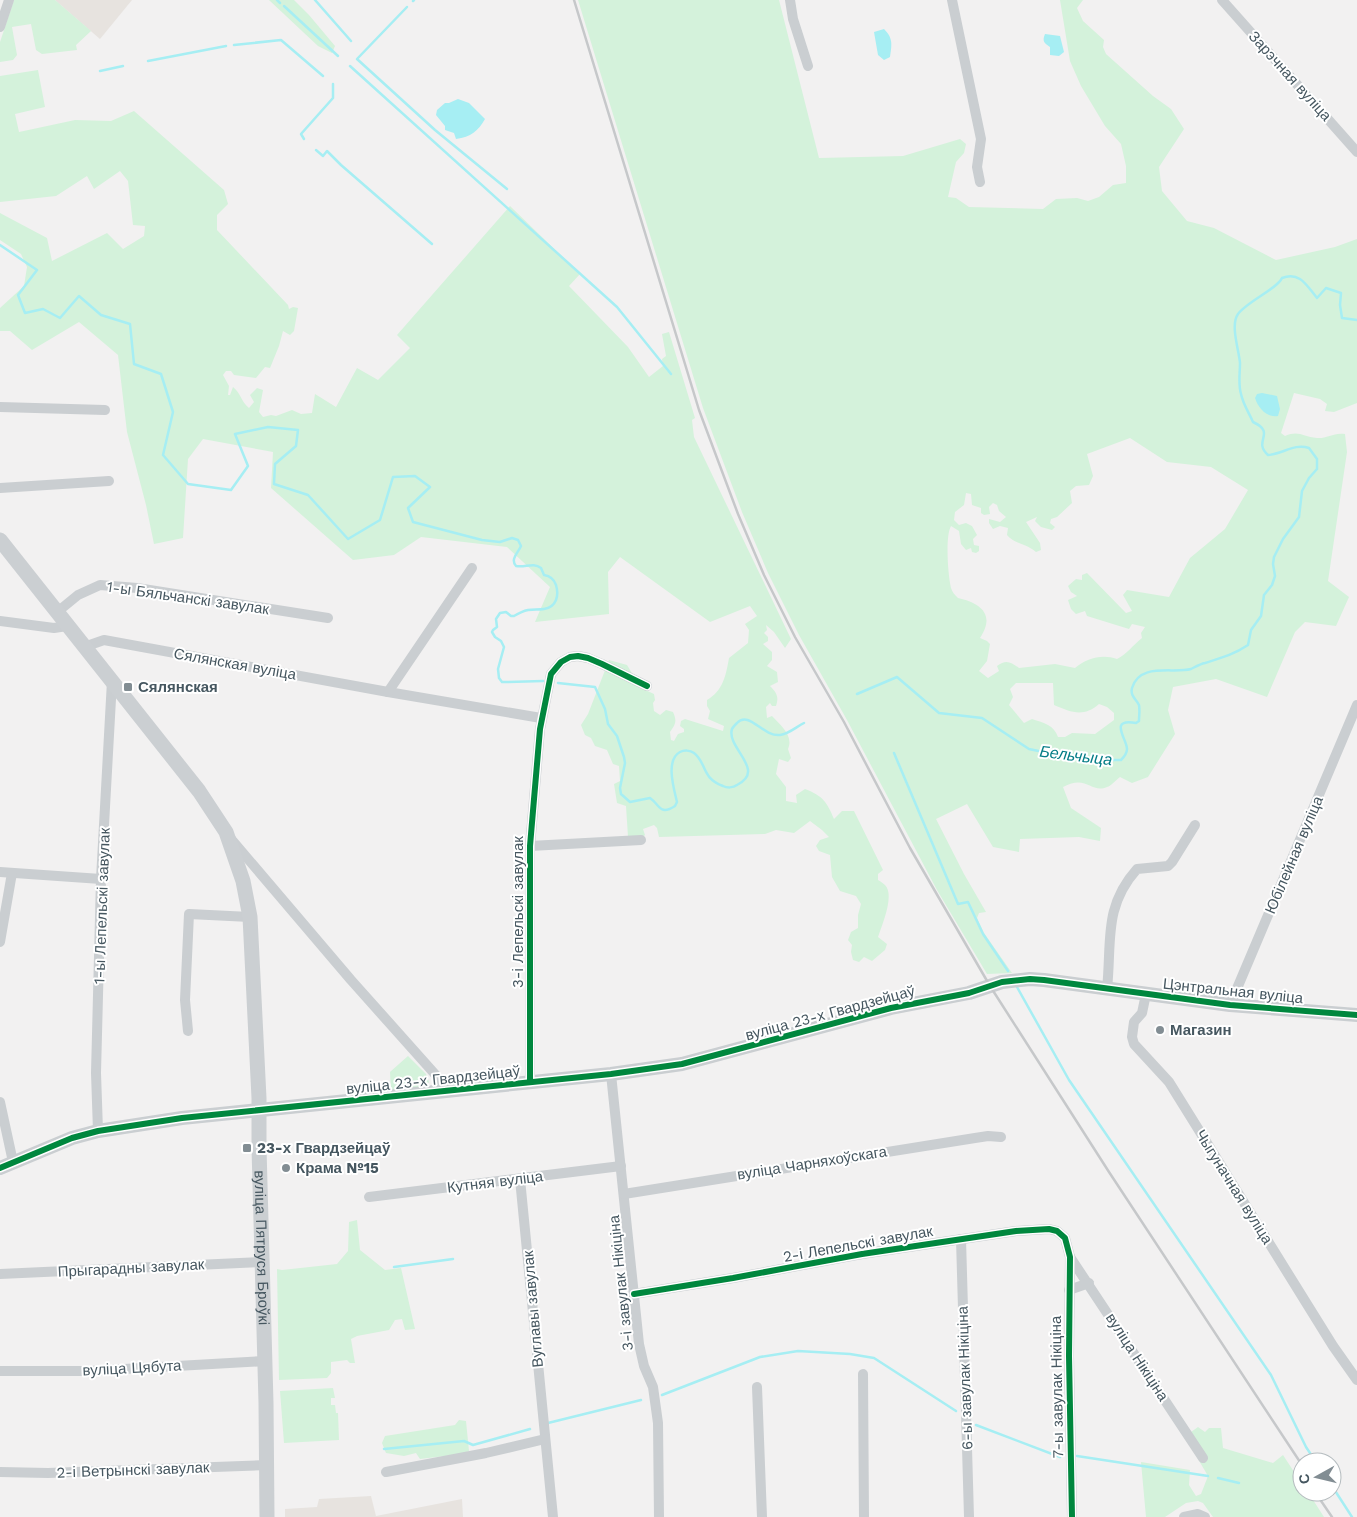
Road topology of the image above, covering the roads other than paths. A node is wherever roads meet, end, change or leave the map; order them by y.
1 (9, 0) edge
2 (790, 0) edge
3 (952, 0) edge
4 (1222, 0) edge
5 (0, 27) edge
6 (808, 66) dead end
7 (1357, 152) edge
8 (980, 182) dead end
9 (0, 407) edge
10 (105, 410) dead end
11 (109, 481) dead end
12 (0, 488) edge
13 (0, 540) edge
14 (472, 568) dead end
15 (56, 612) junction
16 (328, 618) dead end
17 (0, 621) edge
18 (67, 626) junction
19 (84, 647) junction
20 (112, 681) junction
21 (647, 686) dead end
22 (388, 692) junction
23 (1357, 705) edge
24 (541, 718) junction
25 (1195, 825) dead end
26 (226, 832) junction
27 (641, 840) dead end
28 (530, 846) junction
29 (0, 872) edge
30 (12, 873) junction
31 (101, 879) junction
32 (250, 917) junction
33 (0, 942) edge
34 (1107, 989) junction
35 (1146, 994) junction
36 (1230, 1005) junction
37 (1357, 1015) edge
38 (188, 1031) dead end
39 (611, 1074) junction
40 (530, 1082) junction
41 (450, 1091) junction
42 (0, 1102) edge
43 (258, 1111) junction
44 (98, 1131) junction
45 (1001, 1137) dead end
46 (13, 1162) junction
47 (621, 1166) junction
48 (0, 1168) edge
49 (520, 1179) junction
50 (624, 1194) junction
51 (369, 1197) dead end
52 (961, 1239) junction
53 (1070, 1257) junction
54 (262, 1262) junction
55 (0, 1274) edge
56 (1089, 1283) junction
57 (1069, 1290) junction
58 (634, 1294) junction
59 (265, 1361) junction
60 (0, 1370) edge
61 (863, 1374) dead end
62 (1357, 1380) edge
63 (757, 1387) dead end
64 (545, 1439) junction
65 (1203, 1458) dead end
66 (267, 1465) junction
67 (0, 1472) edge
68 (386, 1472) dead end
69 (1201, 1516) edge
70 (267, 1517) edge
71 (552, 1517) edge
72 (659, 1517) edge
73 (762, 1517) edge
74 (864, 1517) edge
75 (969, 1517) edge
76 (1072, 1517) edge
77 (1184, 1517) edge

1 - 5 street
2 - 6 street
3 - 8 street
4 - 7 street, Зарэчная вуліца
9 - 10 street
11 - 12 street
13 - 15 main road, вуліца Пятруся Броўкі
14 - 22 street
15 - 16 street, 1-ы Бяльчанскі завулак
15 - 18 main road, вуліца Пятруся Броўкі
17 - 18 street
18 - 19 main road, вуліца Пятруся Броўкі
19 - 20 main road, вуліца Пятруся Броўкі
19 - 22 street, Сялянская вуліца
20 - 26 main road, вуліца Пятруся Броўкі
20 - 31 street, 1-ы Лепельскі завулак
21 - 24 street, 3-і Лепельскі завулак
22 - 24 street, Сялянская вуліца
23 - 36 street, Юбілейная вуліца
24 - 28 street, 3-і Лепельскі завулак
25 - 34 street
26 - 32 main road, вуліца Пятруся Броўкі
26 - 41 street, вуліца Пятруся Броўкі
27 - 28 street
28 - 40 street, 3-і Лепельскі завулак
29 - 30 street
30 - 31 street
30 - 33 street
31 - 44 street, 1-ы Лепельскі завулак
32 - 38 street
32 - 43 main road, вуліца Пятруся Броўкі
34 - 35 street, Цэнтральная вуліца
34 - 39 street, вуліца 23-х Гвардзейцаў
35 - 36 street, Цэнтральная вуліца
35 - 62 street, Чыгуначная вуліца
36 - 37 street, Цэнтральная вуліца
39 - 40 street, вуліца 23-х Гвардзейцаў
39 - 47 street, 3-і завулак Нікіціна
40 - 41 street, вуліца 23-х Гвардзейцаў
41 - 43 street, вуліца 23-х Гвардзейцаў
42 - 46 street
43 - 44 street, вуліца 23-х Гвардзейцаў
43 - 54 main road, вуліца Пятруся Броўкі
44 - 46 street, вуліца 23-х Гвардзейцаў
45 - 50 street, вуліца Чарняхоўскага
46 - 48 street, вуліца 23-х Гвардзейцаў
47 - 49 street, Кутняя вуліца
47 - 50 street, 3-і завулак Нікіціна
49 - 51 street, Кутняя вуліца
49 - 64 street, Вуглавы завулак
50 - 58 street, 3-і завулак Нікіціна
52 - 53 street, 2-і Лепельскі завулак
52 - 58 street, 2-і Лепельскі завулак
52 - 75 street, 6-ы завулак Нікіціна
53 - 56 street, вуліца Нікіціна
53 - 57 street, 7-ы завулак Нікіціна
54 - 55 street, Прыгарадны завулак
54 - 59 main road, вуліца Пятруся Броўкі
56 - 57 street
56 - 65 street, вуліца Нікіціна
57 - 76 street, 7-ы завулак Нікіціна
58 - 72 street, 3-і завулак Нікіціна
59 - 60 street, вуліца Цябута
59 - 66 main road, вуліца Пятруся Броўкі
61 - 74 street
63 - 73 street
64 - 68 street
64 - 71 street, Вуглавы завулак
66 - 67 street, 2-і Ветрынскі завулак
66 - 70 main road, вуліца Пятруся Броўкі
69 - 77 street

